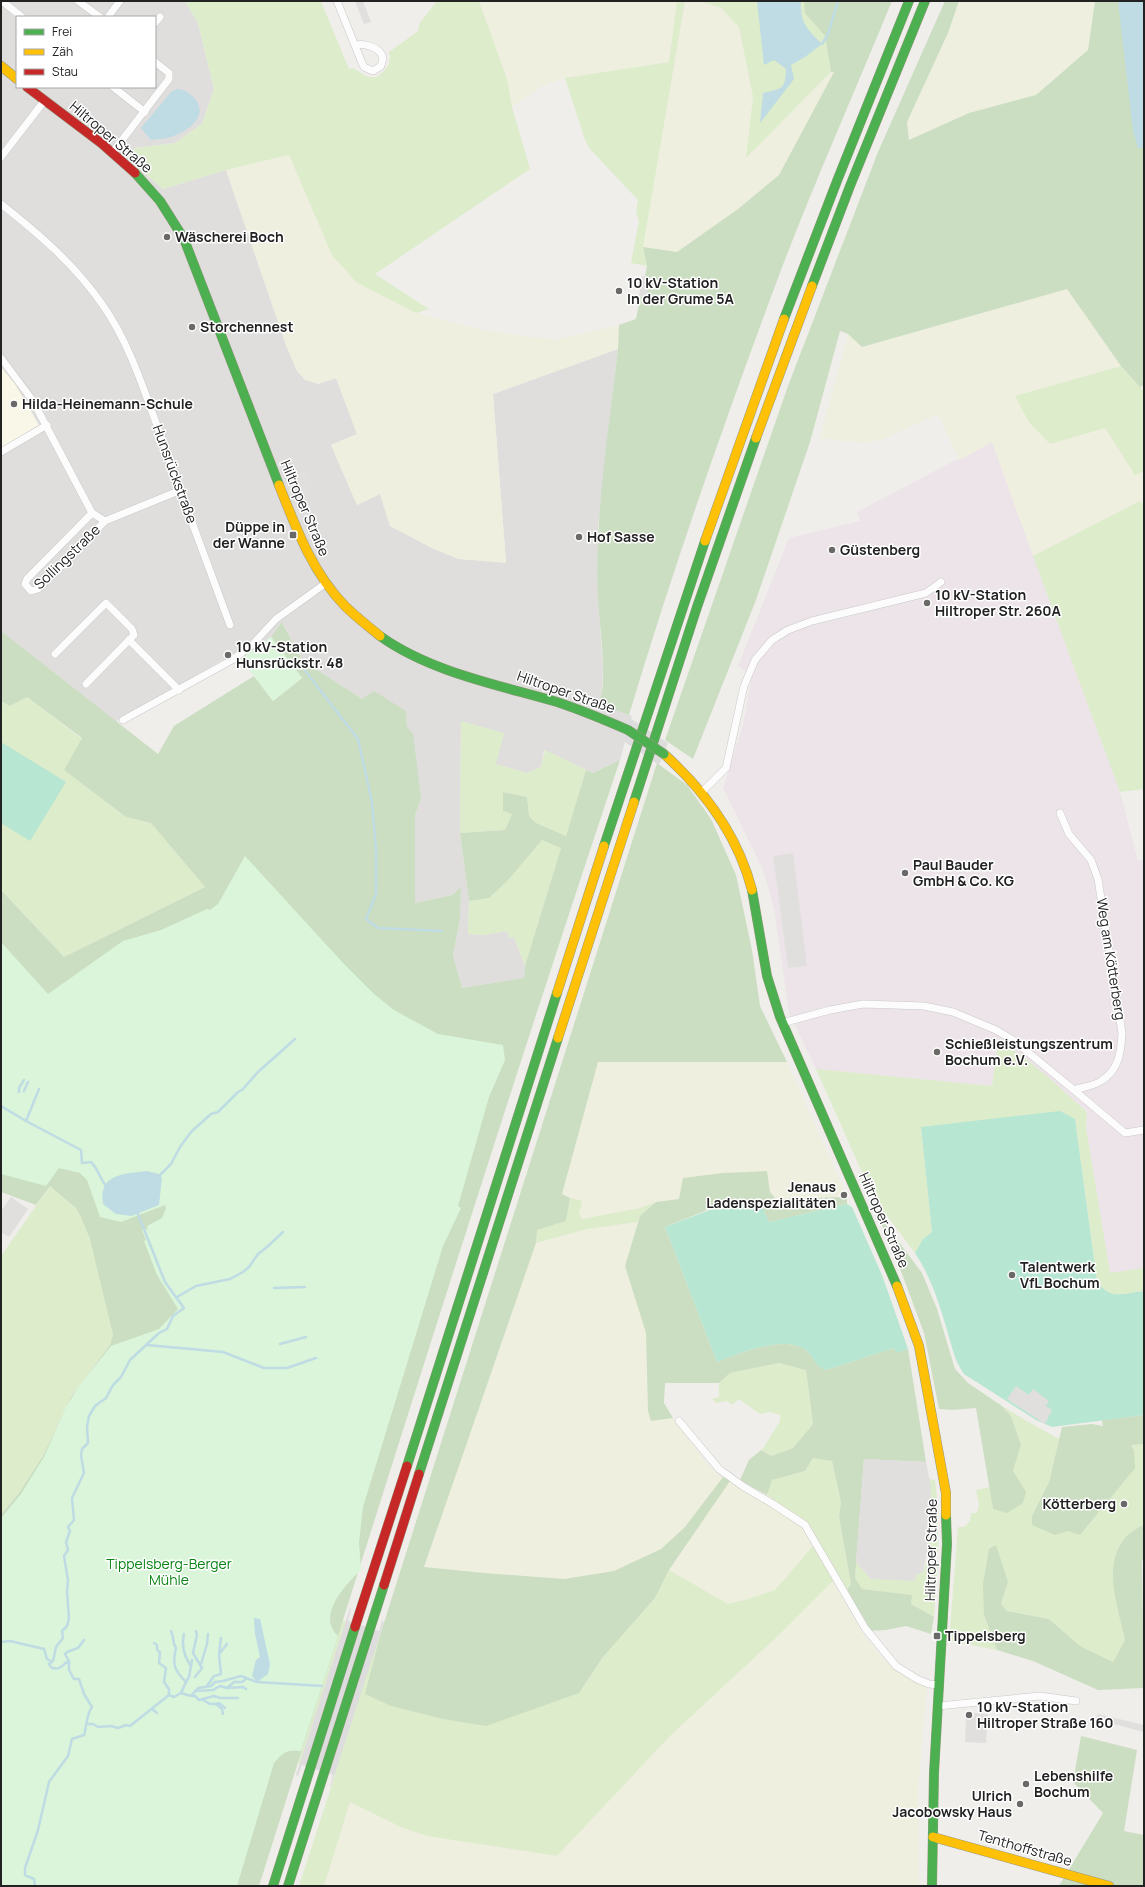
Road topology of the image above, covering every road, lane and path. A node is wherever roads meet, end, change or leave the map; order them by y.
1 (2, 1) edge
2 (78, 1) edge
3 (120, 1) edge
4 (337, 1) edge
5 (909, 1) edge
6 (926, 1) edge
7 (21, 16) edge
8 (99, 16) edge
9 (109, 16) edge
10 (355, 45) dead end
11 (156, 63) edge
12 (1, 66) edge
13 (16, 78) edge
14 (28, 88) edge
15 (114, 88) edge
16 (45, 100) junction
17 (145, 112) junction
18 (112, 153) junction
19 (1, 156) edge
20 (1, 204) edge
21 (1, 358) edge
22 (47, 425) junction
23 (1, 452) edge
24 (181, 490) junction
25 (92, 513) junction
26 (104, 521) junction
27 (941, 582) dead end
28 (326, 583) junction
29 (230, 625) dead end
30 (129, 640) junction
31 (55, 654) dead end
32 (86, 684) dead end
33 (179, 690) junction
34 (123, 720) dead end
35 (702, 791) junction
36 (1060, 813) dead end
37 (782, 1023) junction
38 (1074, 1090) junction
39 (1144, 1130) edge
40 (679, 1421) dead end
41 (939, 1685) junction
42 (1076, 1702) dead end
43 (938, 1706) junction
44 (933, 1837) junction
45 (273, 1886) edge
46 (288, 1886) edge
47 (932, 1886) edge
48 (1109, 1886) edge

1 - 7 street
2 - 8 street
3 - 9 street
4 - 10 street
5 - 45 main road
6 - 46 main road
11 - 17 street
12 - 13 main road
14 - 16 main road, Hiltroper Straße
15 - 17 street
16 - 18 main road, Hiltroper Straße
16 - 19 street
17 - 18 street
18 - 28 main road, Hiltroper Straße
20 - 24 street, Hunsrückstraße
21 - 22 street
22 - 23 street
22 - 25 street
24 - 26 street, Sollingstraße
24 - 29 street, Hunsrückstraße
25 - 26 street
25 - 26 street, Sollingstraße
27 - 35 street
28 - 33 street
28 - 35 main road, Hiltroper Straße, bridge
30 - 31 street
30 - 32 street
30 - 33 street
33 - 34 street
35 - 37 main road, Hiltroper Straße
36 - 38 street, Weg am Kötterberg
37 - 38 street
37 - 41 main road, Hiltroper Straße
38 - 39 street
40 - 41 street
41 - 43 main road, Hiltroper Straße
42 - 43 street
43 - 44 main road, Hiltroper Straße
44 - 47 main road, Hiltroper Straße
44 - 48 main road, Tenthoffstraße

